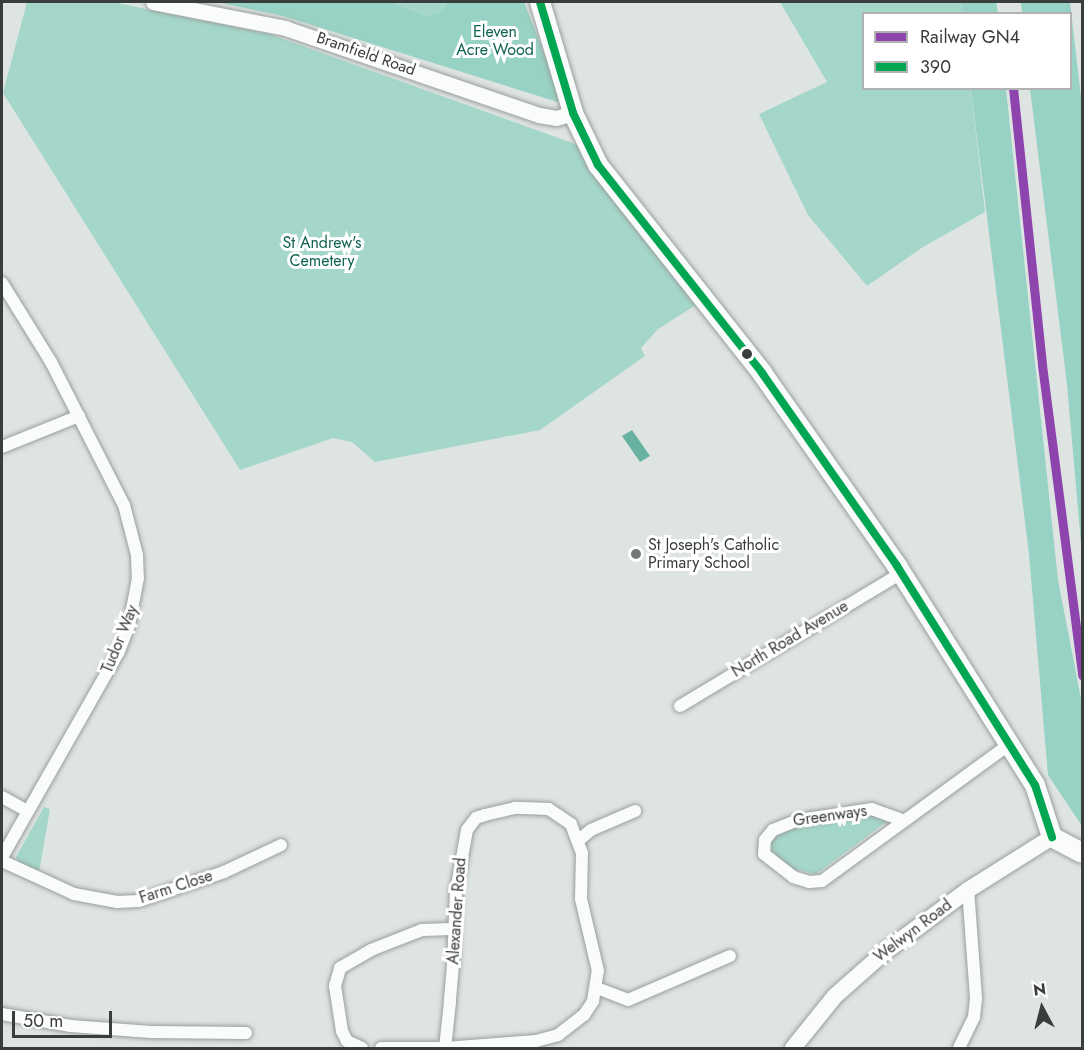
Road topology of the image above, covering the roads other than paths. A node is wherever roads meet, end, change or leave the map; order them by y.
1 (153, 2) edge
2 (540, 2) edge
3 (573, 114) junction
4 (2, 283) edge
5 (79, 416) junction
6 (2, 447) edge
7 (901, 573) junction
8 (680, 706) dead end
9 (1010, 744) junction
10 (2, 797) edge
11 (27, 811) junction
12 (635, 811) dead end
13 (902, 820) junction
14 (1052, 837) junction
15 (580, 839) junction
16 (281, 844) dead end
17 (1083, 854) edge
18 (2, 859) edge
19 (968, 890) junction
20 (452, 929) junction
21 (730, 956) dead end
22 (597, 987) junction
23 (2, 1014) edge
24 (246, 1033) dead end
25 (362, 1048) edge
26 (381, 1048) edge
27 (445, 1048) edge
28 (793, 1048) edge
29 (959, 1048) edge

1 - 3 street, Bramfield Road
2 - 3 main road
3 - 7 main road
4 - 5 street, Tudor Way
5 - 6 street
5 - 11 street, Tudor Way
7 - 8 street, North Road Avenue
7 - 9 main road
9 - 13 street, Greenways
9 - 14 main road
10 - 11 street
11 - 18 street, Tudor Way
12 - 15 street
13 - 13 street, Greenways
14 - 17 main road
14 - 19 main road, Welwyn Road
15 - 20 street, Alexander Road
15 - 22 street
16 - 18 street, Farm Close
19 - 28 main road, Welwyn Road
19 - 29 street
20 - 25 street
20 - 27 street, Alexander Road
21 - 22 street
22 - 27 street
23 - 24 street
26 - 27 street

